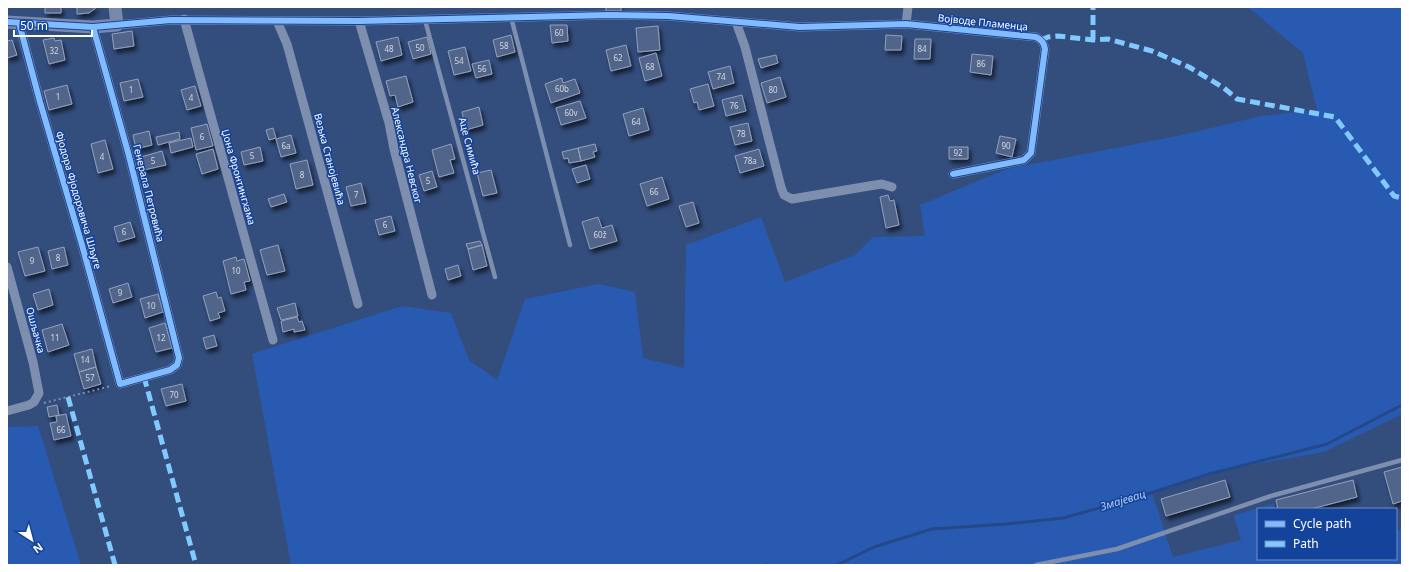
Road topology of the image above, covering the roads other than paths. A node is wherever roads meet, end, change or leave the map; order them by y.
1 (115, 7) edge
2 (510, 7) edge
3 (908, 7) edge
4 (510, 17) junction
5 (184, 19) junction
6 (425, 20) junction
7 (277, 21) junction
8 (359, 21) junction
9 (736, 22) junction
10 (13, 23) edge
11 (906, 24) junction
12 (117, 25) junction
13 (93, 27) junction
14 (953, 174) dead end
15 (892, 188) dead end
16 (570, 245) dead end
17 (7, 267) edge
18 (495, 277) dead end
19 (432, 295) dead end
20 (358, 304) dead end
21 (273, 340) dead end
22 (176, 365) joint
23 (7, 411) edge
24 (1402, 460) edge
25 (1036, 565) edge

1 - 12 street
2 - 4 street
3 - 11 street
4 - 6 street, Војводе Пламенца
4 - 9 street, Војводе Пламенца
4 - 16 lane
5 - 7 street, Војводе Пламенца
5 - 12 street, Војводе Пламенца
5 - 21 street, Џона Фронтингхама
6 - 8 street, Војводе Пламенца
6 - 18 lane, Аце Симића
7 - 8 street, Војводе Пламенца
7 - 20 street, Вељка Станојевића
8 - 19 street, Александра Невског
9 - 11 street, Војводе Пламенца
9 - 15 street
10 - 13 street, Војводе Пламенца
10 - 22 street, Фјодора Фјодоровича Шљуге
11 - 14 street, Војводе Пламенца
12 - 13 street, Војводе Пламенца
13 - 22 street, Генерала Петровића
17 - 23 street, Ошљачка
24 - 25 lane

